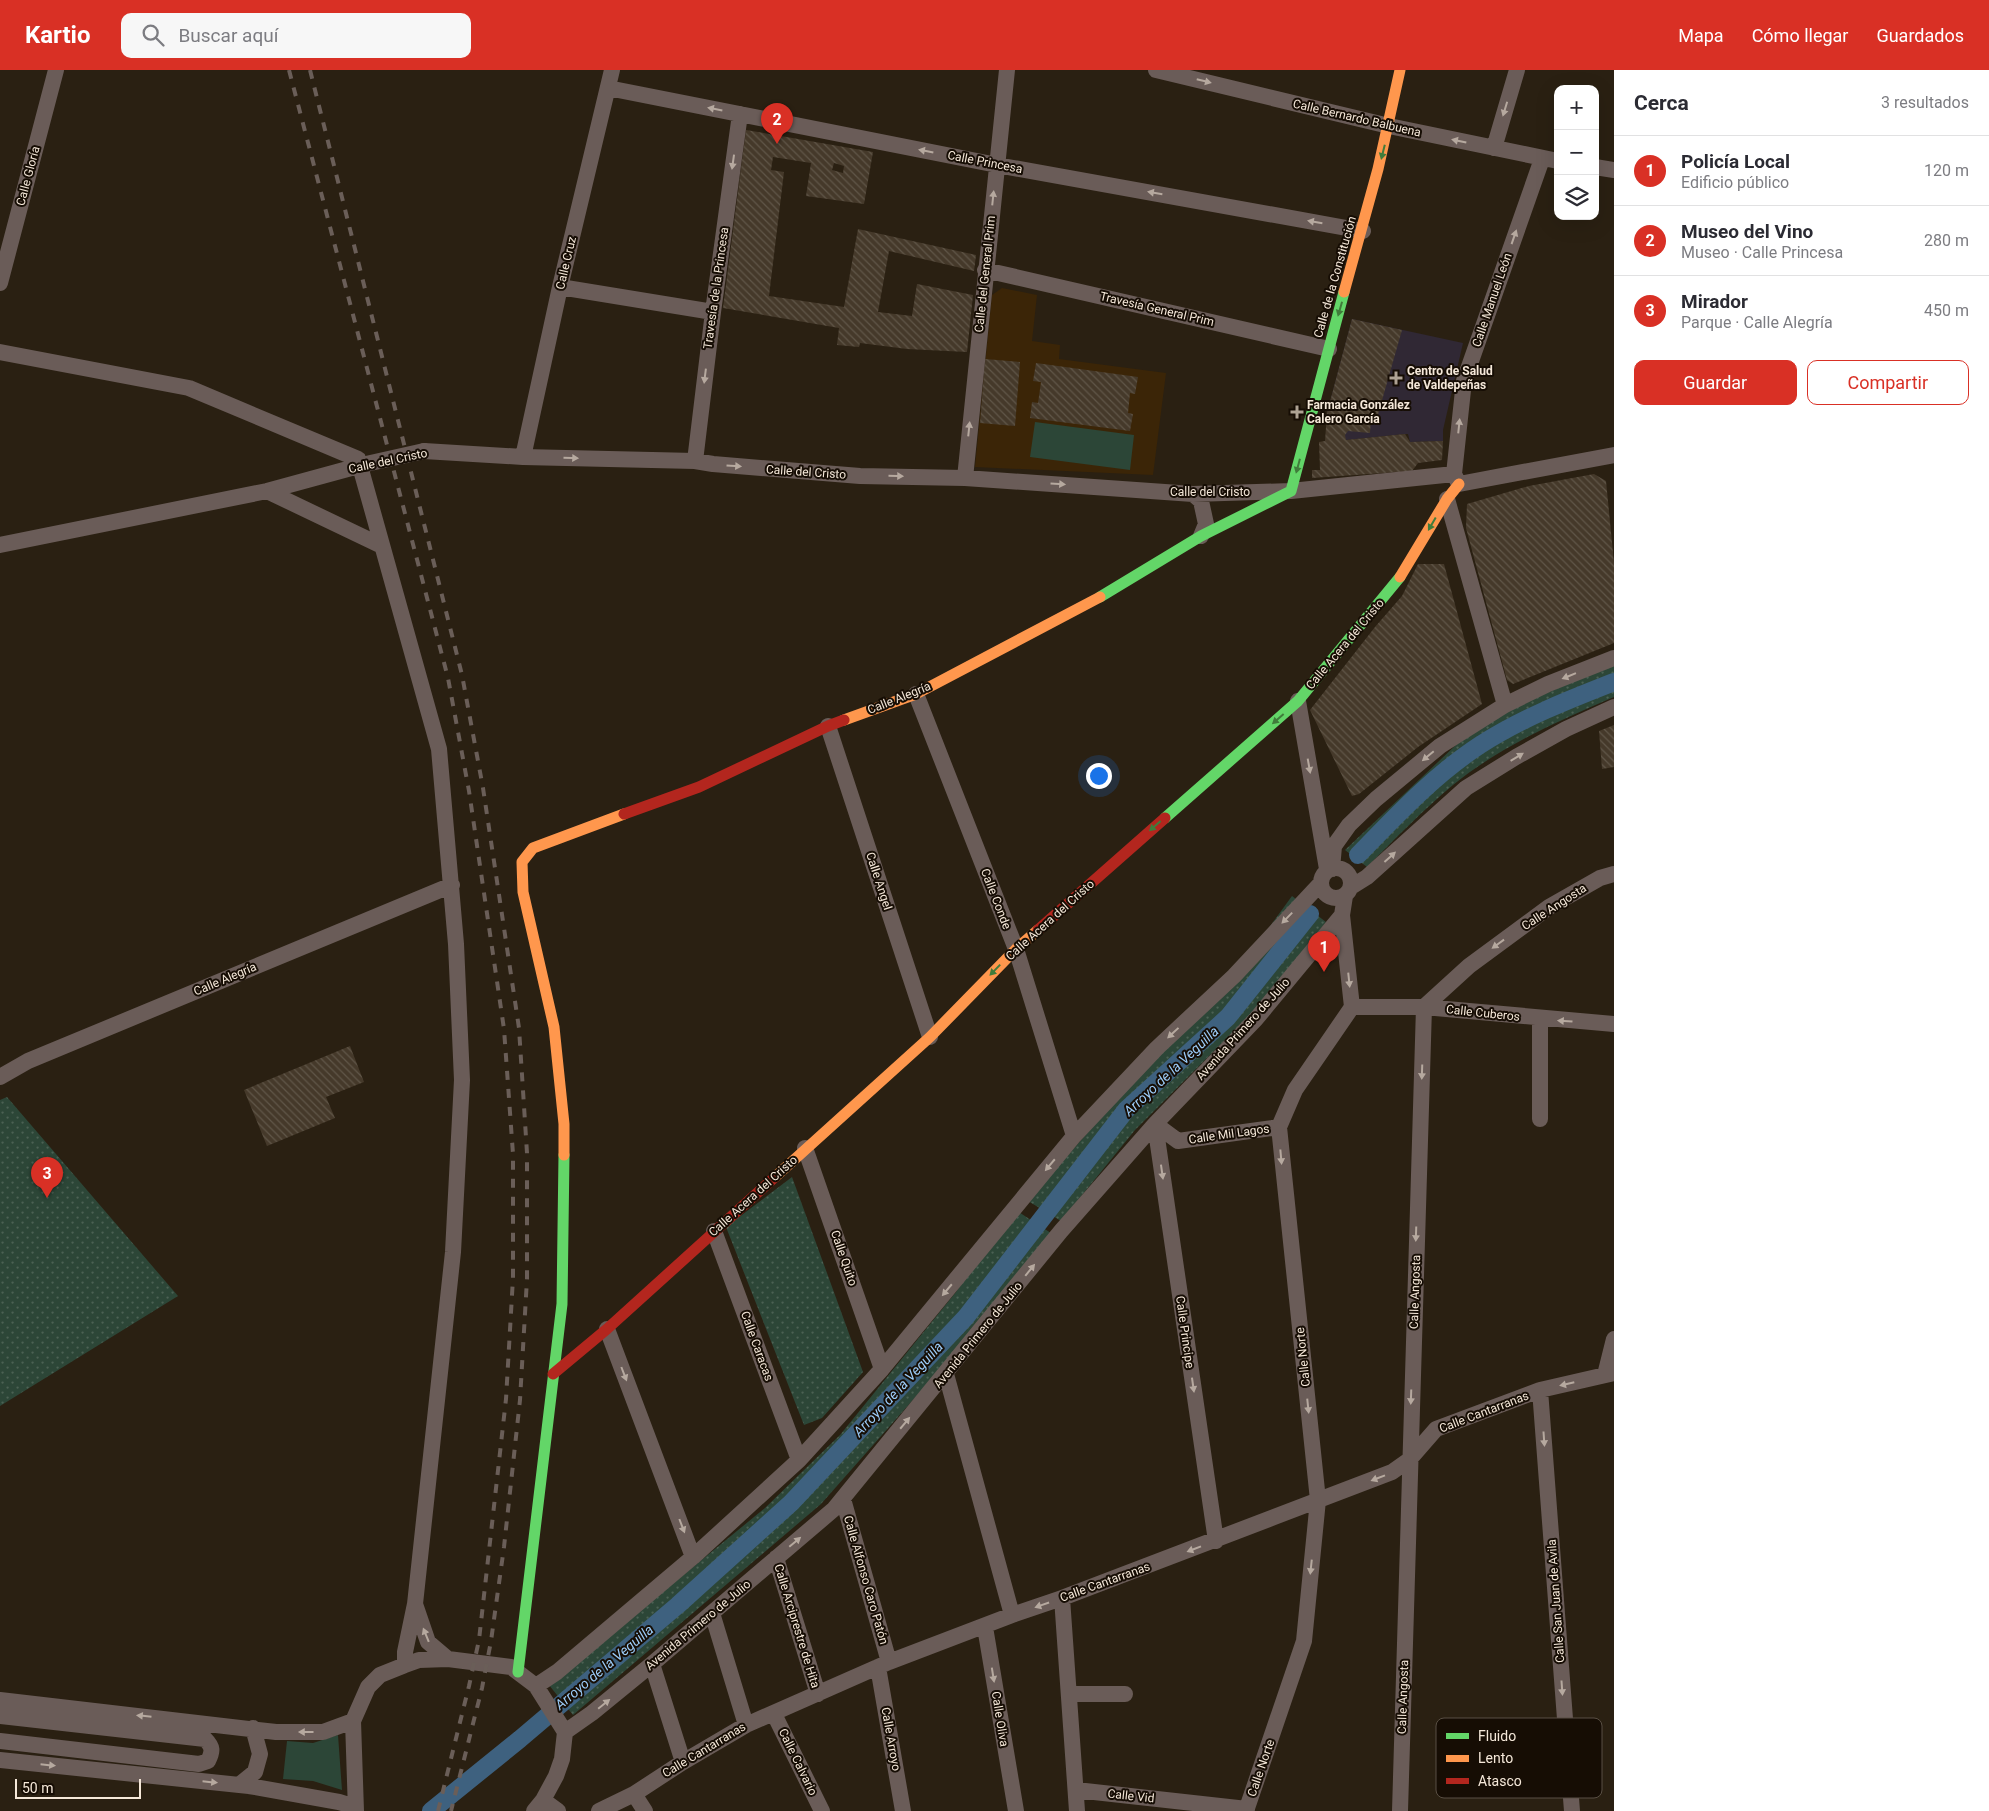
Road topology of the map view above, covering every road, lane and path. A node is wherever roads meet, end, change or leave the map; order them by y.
1 (56, 70) edge
2 (612, 70) edge
3 (1007, 70) edge
4 (1156, 70) edge
5 (1400, 70) edge
6 (1517, 70) edge
7 (608, 88) junction
8 (740, 114) junction
9 (1389, 126) junction
10 (1494, 148) junction
11 (1550, 160) edge
12 (997, 164) junction
13 (1599, 168) edge
14 (1614, 170) edge
15 (1363, 231) junction
16 (985, 270) junction
17 (0, 282) edge
18 (560, 287) junction
19 (713, 312) junction
20 (1329, 349) junction
21 (0, 352) edge
22 (1614, 456) edge
23 (523, 457) junction
24 (695, 461) junction
25 (363, 465) junction
26 (965, 478) junction
27 (1456, 479) junction
28 (1291, 490) junction
29 (268, 491) junction
30 (1193, 494) junction
31 (1447, 499) junction
32 (1201, 536) junction
33 (0, 546) edge
34 (382, 546) junction
35 (1614, 658) edge
36 (916, 694) junction
37 (1298, 701) junction
38 (1505, 704) junction
39 (1614, 707) edge
40 (828, 726) junction
41 (1326, 874) junction
42 (1614, 874) edge
43 (452, 885) junction
44 (1348, 891) junction
45 (1342, 915) junction
46 (1016, 949) junction
47 (1352, 1007) junction
48 (1424, 1007) junction
49 (1540, 1019) junction
50 (1614, 1024) edge
51 (930, 1037) junction
52 (0, 1078) edge
53 (1540, 1119) dead end
54 (1155, 1124) junction
55 (1279, 1127) junction
56 (1074, 1136) junction
57 (805, 1148) junction
58 (714, 1231) junction
59 (607, 1329) junction
60 (1614, 1339) edge
61 (882, 1369) junction
62 (553, 1374) junction
63 (946, 1374) junction
64 (1610, 1374) edge
65 (1540, 1390) junction
66 (800, 1460) junction
67 (1409, 1460) junction
68 (843, 1499) junction
69 (1318, 1500) junction
70 (1216, 1540) junction
71 (693, 1557) junction
72 (776, 1558) junction
73 (1062, 1598) junction
74 (415, 1604) junction
75 (712, 1613) junction
76 (1012, 1615) junction
77 (985, 1627) junction
78 (448, 1659) junction
79 (652, 1664) junction
80 (884, 1664) junction
81 (404, 1665) junction
82 (518, 1672) junction
83 (536, 1686) junction
84 (818, 1694) junction
85 (1070, 1694) junction
86 (1125, 1694) dead end
87 (0, 1700) edge
88 (774, 1714) junction
89 (0, 1716) edge
90 (1565, 1718) edge
91 (353, 1721) junction
92 (746, 1725) junction
93 (254, 1728) junction
94 (565, 1732) junction
95 (0, 1742) edge
96 (0, 1760) edge
97 (683, 1762) junction
98 (239, 1785) junction
99 (1076, 1790) junction
100 (634, 1794) junction
101 (1571, 1798) edge
102 (538, 1805) edge
103 (356, 1809) edge
104 (1246, 1810) edge
105 (558, 1811) edge
106 (599, 1811) edge
107 (645, 1811) edge
108 (822, 1811) edge
109 (903, 1811) edge
110 (1016, 1811) edge
111 (1077, 1811) edge
112 (1400, 1811) edge
113 (1572, 1811) edge

1 - 17 street, Calle Gloría
2 - 7 street, Calle Cruz
3 - 12 street, Calle del General Prim
4 -> 9 street, Calle Bernardo Balbuena
5 - 9 street, Calle de la Constitución
6 -> 10 street
8 -> 7 street, Calle Princesa
7 - 18 street, Calle Cruz
12 -> 8 street, Calle Princesa
8 -> 19 street, Travesía de la Princesa
10 -> 9 street, Calle Bernardo Balbuena
9 -> 15 street, Calle de la Constitución
10 - 11 street, Calle Bernardo Balbuena
27 -> 11 street, Calle Manuel León
15 -> 12 street, Calle Princesa
16 -> 12 street, Calle del General Prim
13 - 14 street
15 -> 20 street, Calle de la Constitución
16 - 20 street, Travesía General Prim
26 -> 16 street, Calle del General Prim
18 - 19 street
18 - 23 street, Calle Cruz
19 -> 24 street, Travesía de la Princesa
20 -> 28 street, Calle de la Constitución
21 - 25 street
22 - 27 street, Calle del Cristo
23 -> 24 street, Calle del Cristo
23 - 25 street, Calle del Cristo, bridge
24 -> 26 street, Calle del Cristo
25 - 29 street, Calle del Cristo
25 - 34 street
26 -> 30 street, Calle del Cristo
27 - 28 street, Calle del Cristo
27 - 31 street, Calle Acera del Cristo
28 - 30 street, Calle del Cristo
28 - 32 street, Calle Alegría
29 - 33 street, Calle del Cristo
29 - 34 street
30 - 32 street
31 -> 37 street, Calle Acera del Cristo
31 - 38 street
32 - 36 street, Calle Alegría
34 - 43 street
35 -> 38 street
36 - 40 street, Calle Alegría
36 - 46 street, Calle Conde
37 -> 41 street
37 -> 46 street, Calle Acera del Cristo
38 -> 41 street
44 -> 39 street
40 - 51 street, Calle Angel
40 - 62 street, Calle Alegría
41 - 44 street
41 - 44 street
41 -> 56 street
42 -> 48 street, Calle Angosta
43 - 52 street, Calle Alegría
43 - 74 street
44 - 45 street
45 -> 47 street
45 - 54 street, Avenida Primero de Julio
46 -> 51 street, Calle Acera del Cristo
46 - 56 street, Calle Conde
47 - 48 street, Calle Cuberos
47 - 55 street, Calle Norte
48 - 49 street, Calle Cuberos
48 -> 67 street, Calle Angosta
50 -> 49 street, Calle Cuberos
49 - 53 street
51 - 57 street, Calle Acera del Cristo
54 - 55 street, Calle Mil Lagos
63 -> 54 street, Avenida Primero de Julio
54 -> 70 street, Calle Principe
55 -> 69 street, Calle Norte
56 -> 61 street
57 - 58 street, Calle Acera del Cristo
57 - 61 street, Calle Quito
58 - 59 street, Calle Acera del Cristo
58 - 66 street, Calle Caracas
59 - 62 street, Calle Acera del Cristo
59 -> 71 street
60 - 64 street
61 - 66 street
62 - 82 street
68 -> 63 street, Avenida Primero de Julio
63 - 76 street
64 -> 65 street, Calle Cantarranas
65 - 67 street, Calle Cantarranas
65 -> 90 street, Calle San Juan de Avila
66 - 71 street
67 -> 69 street, Calle Cantarranas
67 - 112 street, Calle Angosta
72 -> 68 street, Avenida Primero de Julio
68 - 80 street, Calle Alfonso Caro Patón
69 - 70 street, Calle Cantarranas
69 -> 104 street, Calle Norte
70 -> 73 street, Calle Cantarranas
71 - 83 street
72 - 75 street, Avenida Primero de Julio
72 - 84 street, Calle Arciprestre de Hita
73 -> 76 street, Calle Cantarranas
73 - 85 street
78 -> 74 street
74 - 81 street
75 - 79 street, Avenida Primero de Julio
75 - 92 street
76 - 77 street, Calle Cantarranas
77 - 80 street, Calle Cantarranas
77 -> 110 street, Calle Oliva
78 - 81 street
78 - 82 street
94 -> 79 street, Avenida Primero de Julio
79 - 97 street
80 - 84 street, Calle Cantarranas
80 - 109 street, Calle Arroyo
81 - 91 street
82 - 83 street
83 - 94 street
84 - 88 street, Calle Cantarranas
85 - 86 street
85 - 99 street
93 -> 87 street
88 - 92 street, Calle Cantarranas
88 - 108 street, Calle Calvario
89 - 95 street
91 -> 93 street
91 - 103 street
92 - 97 street, Calle Cantarranas
93 - 98 street
94 - 102 street
96 -> 98 street
97 - 100 street, Calle Cantarranas
98 - 103 street
99 - 104 street, Calle Vid
99 - 111 street
100 - 106 street, Calle Cantarranas
100 - 107 street
101 -> 113 street, Calle San Juan de Avila
102 - 105 street

